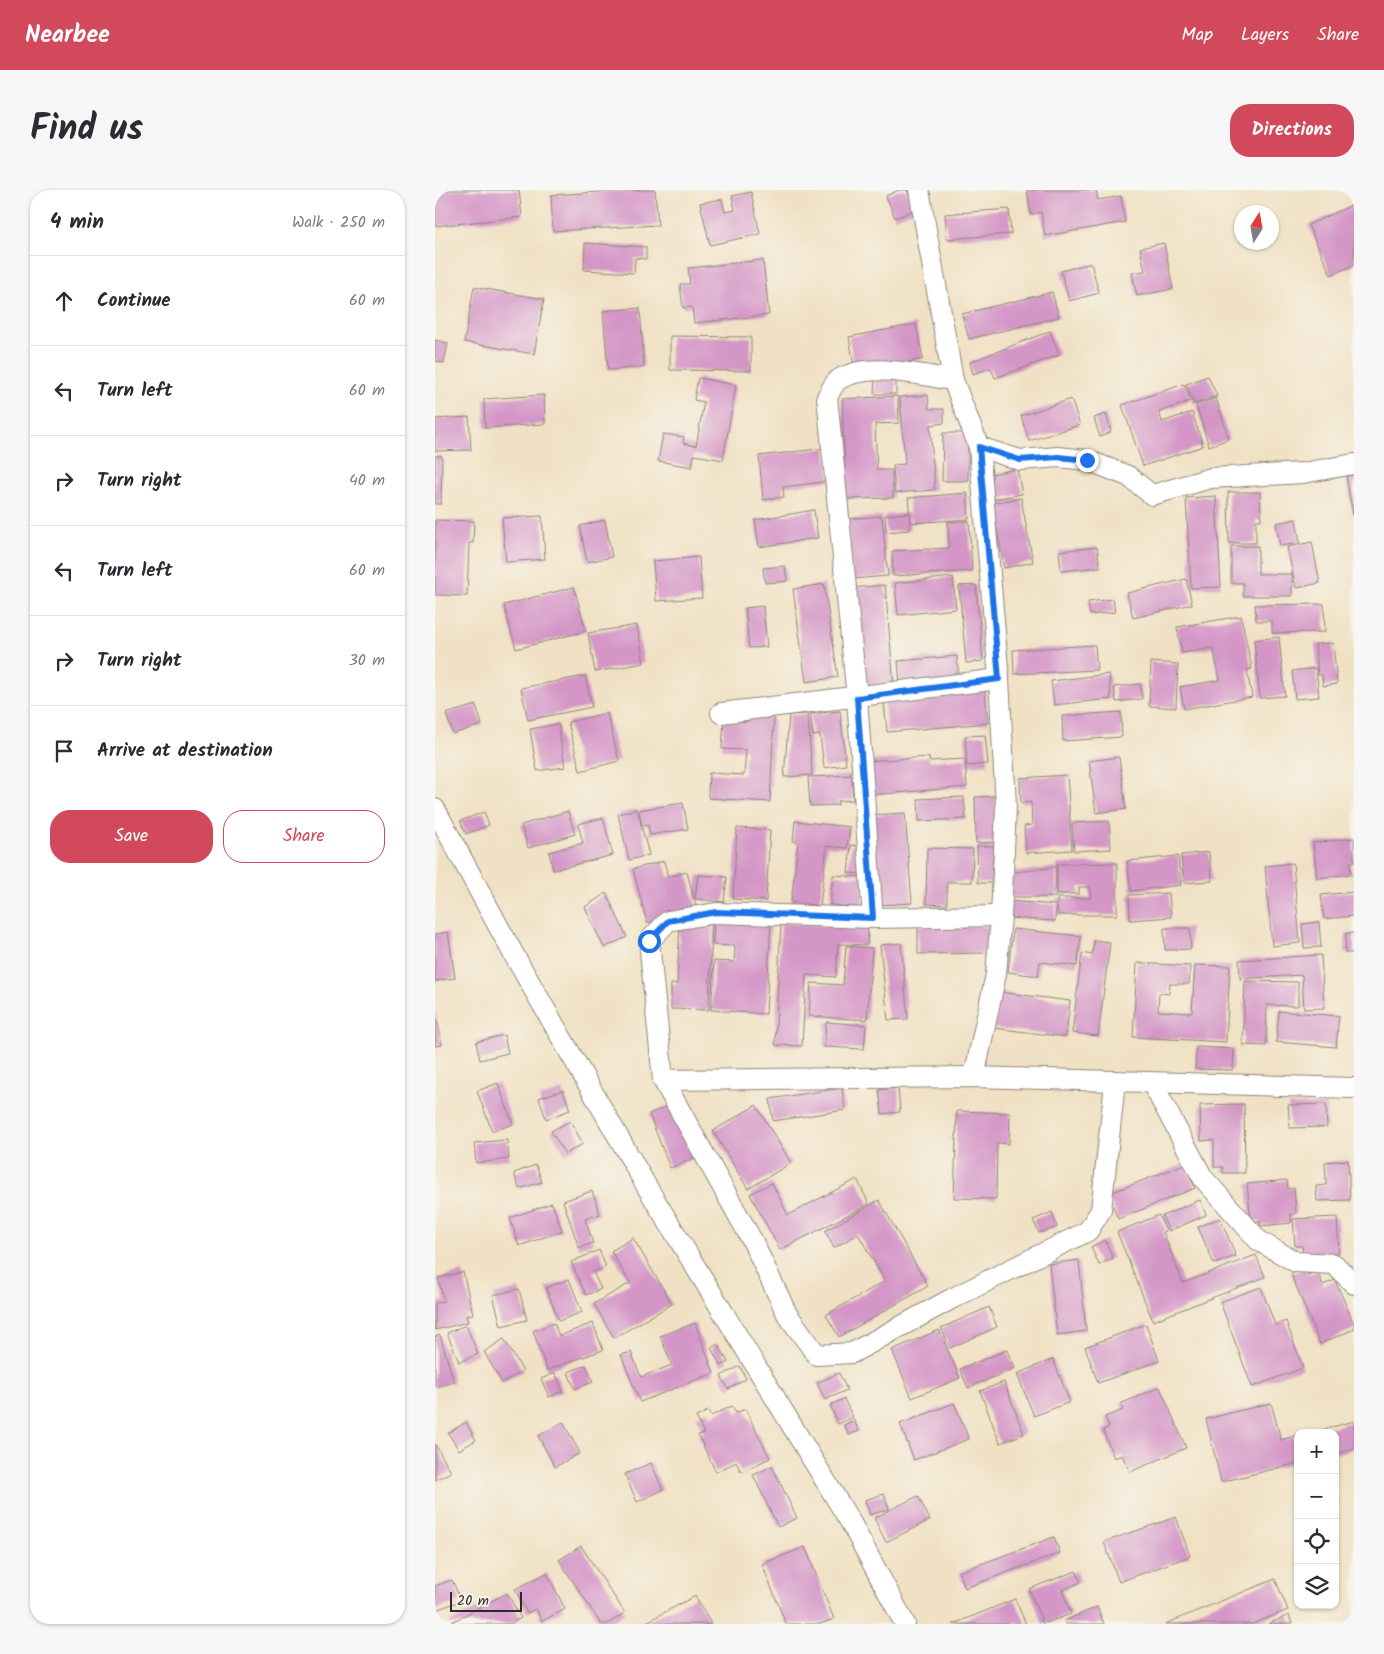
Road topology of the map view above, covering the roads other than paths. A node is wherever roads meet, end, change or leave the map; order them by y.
1 (919, 190) edge
2 (953, 380) junction
3 (979, 447) junction
4 (1354, 464) edge
5 (999, 679) junction
6 (857, 698) junction
7 (721, 713) dead end
8 (435, 809) edge
9 (1001, 916) junction
10 (873, 918) junction
11 (974, 1077) junction
12 (663, 1080) junction
13 (1117, 1082) junction
14 (1152, 1083) junction
15 (1354, 1088) edge
16 (1354, 1284) edge
17 (905, 1624) edge

1 - 2 street
2 - 3 street
2 - 6 street
3 - 4 street
3 - 5 street
5 - 6 street
5 - 9 street
6 - 7 street
6 - 10 street
8 - 17 street
9 - 10 street
9 - 11 street
10 - 12 street
11 - 12 street
11 - 13 street
12 - 13 street
13 - 14 street
14 - 15 street
14 - 16 street

